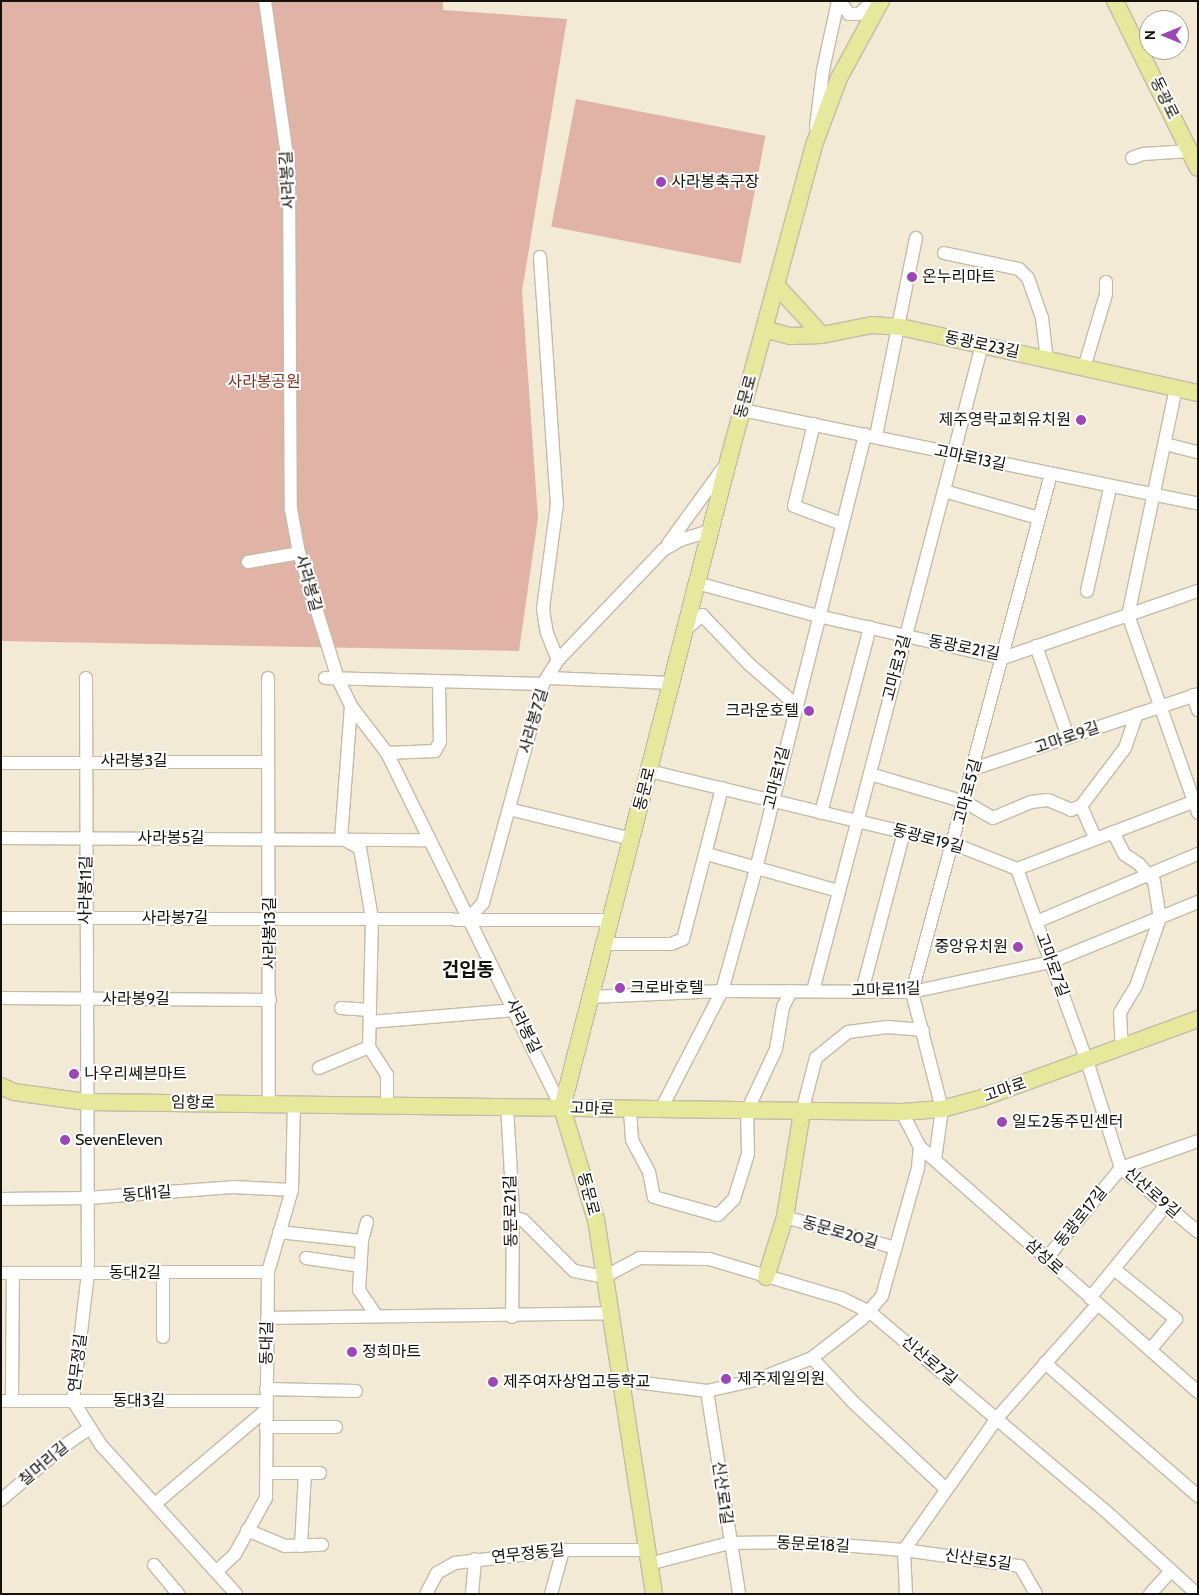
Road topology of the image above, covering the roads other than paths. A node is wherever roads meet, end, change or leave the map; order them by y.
1 (265, 1) edge
2 (839, 1) edge
3 (873, 1) edge
4 (881, 1) edge
5 (1116, 1) edge
6 (814, 145) junction
7 (1190, 151) junction
8 (1132, 158) dead end
9 (1198, 168) edge
10 (916, 238) dead end
11 (944, 253) dead end
12 (540, 257) dead end
13 (1106, 282) dead end
14 (776, 285) junction
15 (900, 328) junction
16 (764, 329) junction
17 (822, 335) junction
18 (982, 345) junction
19 (1047, 360) junction
20 (1084, 368) junction
21 (1176, 388) junction
22 (1198, 392) edge
23 (742, 410) junction
24 (814, 424) junction
25 (871, 435) junction
26 (1165, 444) junction
27 (1198, 452) edge
28 (954, 455) junction
29 (729, 458) junction
30 (1051, 474) junction
31 (1110, 488) junction
32 (944, 491) junction
33 (1156, 494) junction
34 (1198, 504) edge
35 (1040, 518) junction
36 (842, 524) junction
37 (710, 531) junction
38 (663, 550) junction
39 (299, 553) junction
40 (248, 562) dead end
41 (697, 583) junction
42 (1087, 591) dead end
43 (1198, 592) edge
44 (1128, 615) junction
45 (818, 616) junction
46 (870, 628) junction
47 (685, 630) junction
48 (906, 636) junction
49 (1036, 646) junction
50 (1003, 658) junction
51 (558, 660) junction
52 (86, 678) dead end
53 (268, 678) dead end
54 (332, 678) junction
55 (546, 681) junction
56 (439, 683) junction
57 (672, 683) junction
58 (1195, 694) edge
59 (795, 704) junction
60 (351, 706) junction
61 (1160, 706) junction
62 (1198, 710) edge
63 (1137, 714) junction
64 (1068, 737) junction
65 (387, 753) junction
66 (86, 761) junction
67 (267, 762) junction
68 (1, 763) edge
69 (974, 769) junction
70 (649, 771) junction
71 (870, 774) junction
72 (722, 788) junction
73 (771, 800) junction
74 (965, 802) junction
75 (1196, 805) edge
76 (1081, 806) junction
77 (509, 808) junction
78 (821, 813) junction
79 (857, 821) junction
80 (904, 832) junction
81 (1113, 832) junction
82 (1, 838) edge
83 (87, 838) junction
84 (341, 838) junction
85 (269, 839) junction
86 (1096, 839) junction
87 (430, 840) junction
88 (632, 840) junction
89 (954, 844) junction
90 (706, 854) junction
91 (1198, 854) edge
92 (756, 869) junction
93 (1017, 869) junction
94 (1148, 874) junction
95 (839, 891) junction
96 (1198, 902) edge
97 (1, 918) edge
98 (86, 918) junction
99 (270, 918) junction
100 (372, 918) junction
101 (469, 918) junction
102 (1159, 918) junction
103 (611, 920) junction
104 (1036, 922) junction
105 (605, 944) junction
106 (1051, 962) junction
107 (722, 991) junction
108 (791, 991) junction
109 (813, 991) junction
110 (862, 991) junction
111 (912, 992) junction
112 (591, 997) junction
113 (1, 998) edge
114 (87, 999) junction
115 (270, 1000) junction
116 (341, 1008) dead end
117 (515, 1010) junction
118 (370, 1016) junction
119 (1198, 1019) edge
120 (923, 1030) junction
121 (369, 1047) junction
122 (1122, 1048) junction
123 (1087, 1062) junction
124 (319, 1068) dead end
125 (1, 1086) edge
126 (86, 1102) junction
127 (269, 1104) junction
128 (294, 1104) junction
129 (387, 1104) junction
130 (508, 1106) junction
131 (562, 1108) junction
132 (942, 1109) junction
133 (630, 1111) junction
134 (660, 1111) junction
135 (747, 1111) junction
136 (802, 1112) junction
137 (902, 1112) junction
138 (1198, 1142) edge
139 (920, 1147) junction
140 (935, 1160) junction
141 (1121, 1168) junction
142 (292, 1190) junction
143 (88, 1198) junction
144 (1, 1199) edge
145 (1166, 1205) junction
146 (513, 1217) junction
147 (785, 1217) junction
148 (367, 1222) dead end
149 (1196, 1227) edge
150 (279, 1232) junction
151 (362, 1240) junction
152 (896, 1248) junction
153 (306, 1258) dead end
154 (1046, 1259) junction
155 (360, 1266) junction
156 (1114, 1270) junction
157 (268, 1272) junction
158 (7, 1273) edge
159 (88, 1273) junction
160 (163, 1273) junction
161 (604, 1277) junction
162 (766, 1277) junction
163 (1094, 1301) junction
164 (870, 1312) junction
165 (610, 1313) junction
166 (376, 1316) junction
167 (512, 1317) junction
168 (267, 1318) junction
169 (163, 1337) dead end
170 (1150, 1350) junction
171 (812, 1358) junction
172 (1045, 1363) junction
173 (620, 1380) junction
174 (356, 1391) dead end
175 (707, 1391) junction
176 (1198, 1392) edge
177 (266, 1400) junction
178 (6, 1401) edge
179 (73, 1401) junction
180 (997, 1418) junction
181 (266, 1427) junction
182 (336, 1427) dead end
183 (88, 1429) junction
184 (268, 1474) junction
185 (305, 1474) junction
186 (320, 1474) dead end
187 (945, 1488) junction
188 (1198, 1496) edge
189 (1, 1500) edge
190 (155, 1504) junction
191 (247, 1530) junction
192 (729, 1543) junction
193 (301, 1546) junction
194 (322, 1546) dead end
195 (563, 1550) junction
196 (904, 1550) junction
197 (648, 1557) junction
198 (475, 1559) junction
199 (154, 1565) dead end
200 (218, 1571) junction
201 (1170, 1572) junction
202 (178, 1594) edge
203 (236, 1594) edge
204 (426, 1594) edge
205 (472, 1594) edge
206 (551, 1594) edge
207 (654, 1594) edge
208 (739, 1594) edge
209 (906, 1594) edge
210 (1036, 1594) edge
211 (1150, 1594) edge
212 (1197, 1594) edge

1 - 39 street, 사라봉길
2 - 3 street
2 - 6 street
4 - 6 main road, 동문로
5 - 7 main road, 동광로
6 - 14 main road, 동문로
7 - 8 street
7 - 9 main road, 동광로
10 - 15 street, 고마로1길
11 - 19 street
12 - 51 street
13 - 20 street
14 - 16 main road, 동문로
14 - 17 main road
15 - 17 main road, 동광로23길
15 - 18 main road, 동광로23길
15 - 25 street, 고마로1길
16 - 17 main road, 동광로23길
16 - 23 main road, 동문로
18 - 19 main road, 동광로23길
18 - 28 street, 고마로3길
19 - 20 main road, 동광로23길
20 - 21 main road, 동광로23길
21 - 22 main road, 동광로23길
21 - 26 street
23 - 24 street, 고마로13길
23 - 29 main road, 동문로
24 - 25 street, 고마로13길
24 - 36 street
25 - 28 street, 고마로13길
25 - 36 street, 고마로1길
26 - 27 street
26 - 33 street
28 - 30 street, 고마로13길
28 - 32 street, 고마로3길
29 - 37 main road, 동문로
29 - 38 street
30 - 31 street, 고마로13길
30 - 35 street, 고마로5길
31 - 33 street, 고마로13길
31 - 42 street
32 - 35 street
32 - 48 street, 고마로3길
33 - 34 street, 고마로13길
33 - 44 street
35 - 50 street, 고마로5길
36 - 45 street, 고마로1길
37 - 38 street, 사라봉7길
37 - 41 main road, 동문로
38 - 51 street, 사라봉7길
39 - 40 street
39 - 54 street, 사라봉길
41 - 45 street, 동광로21길
41 - 47 main road, 동문로
43 - 44 street, 동광로21길
44 - 49 street, 동광로21길
44 - 61 street
45 - 46 street, 동광로21길
45 - 59 street, 고마로1길
46 - 48 street, 동광로21길
46 - 78 street
47 - 57 main road, 동문로
47 - 59 street
48 - 50 street, 동광로21길
48 - 71 street, 고마로3길
49 - 50 street, 동광로21길
49 - 64 street
50 - 69 street, 고마로5길
51 - 55 street, 사라봉7길
52 - 66 street, 사라봉11길
53 - 67 street, 사라봉13길
54 - 56 street
54 - 60 street, 사라봉길
55 - 56 street
55 - 57 street
55 - 77 street, 사라봉7길
56 - 65 street
57 - 70 main road, 동문로
58 - 61 street, 고마로9길
58 - 62 street
59 - 73 street, 고마로1길
60 - 65 street, 사라봉길
60 - 84 street
61 - 63 street, 고마로9길
61 - 75 street
63 - 64 street, 고마로9길
63 - 76 street
64 - 69 street, 고마로9길
65 - 87 street, 사라봉길
66 - 67 street, 사라봉3길
66 - 68 street, 사라봉3길
66 - 83 street, 사라봉11길
67 - 85 street, 사라봉13길
69 - 74 street, 고마로5길
70 - 72 street, 동광로19길
70 - 88 main road, 동문로
71 - 74 street
71 - 79 street, 고마로3길
72 - 73 street, 동광로19길
72 - 90 street
73 - 78 street, 동광로19길
73 - 92 street, 고마로1길
74 - 76 street
74 - 89 street, 고마로5길
75 - 81 street
76 - 86 street
77 - 88 street
77 - 101 street, 사라봉7길
78 - 79 street, 동광로19길
79 - 80 street, 동광로19길
79 - 95 street, 고마로3길
80 - 89 street, 동광로19길
80 - 110 street
81 - 86 street
81 - 94 street
82 - 83 street, 사라봉5길
83 - 85 street, 사라봉5길
83 - 98 street, 사라봉11길
84 - 85 street, 사라봉5길
84 - 87 street, 사라봉5길
84 - 100 street
85 - 99 street, 사라봉13길
86 - 93 street
87 - 101 street, 사라봉길
88 - 103 main road, 동문로
89 - 93 street, 동광로19길
89 - 111 street, 고마로5길
90 - 92 street
90 - 105 street
91 - 94 street
92 - 95 street
92 - 107 street, 고마로1길
93 - 104 street, 고마로7길
94 - 102 street
94 - 104 street
95 - 109 street, 고마로3길
96 - 102 street, 고마로11길
97 - 98 street, 사라봉7길
98 - 99 street, 사라봉7길
98 - 114 street, 사라봉11길
99 - 100 street, 사라봉7길
99 - 115 street, 사라봉13길
100 - 101 street, 사라봉7길
100 - 118 street
101 - 103 street, 사라봉7길
101 - 117 street, 사라봉길
102 - 106 street, 고마로11길
102 - 122 street
103 - 105 main road, 동문로
104 - 106 street, 고마로7길
105 - 112 main road, 동문로
106 - 111 street, 고마로11길
106 - 123 street, 고마로7길
107 - 108 street, 고마로11길
107 - 112 street, 고마로11길
107 - 134 street, 고마로1길
108 - 109 street, 고마로11길
108 - 135 street
109 - 110 street, 고마로11길
110 - 111 street, 고마로11길
111 - 120 street
112 - 131 main road, 동문로
113 - 114 street, 사라봉9길
114 - 115 street, 사라봉9길
114 - 126 street, 사라봉11길
115 - 127 street, 사라봉13길
116 - 118 street
117 - 118 street
117 - 131 street, 사라봉길
118 - 121 street
119 - 122 main road, 고마로
120 - 132 street
120 - 136 street
121 - 124 street
121 - 129 street
122 - 123 main road, 고마로
123 - 132 main road, 고마로
123 - 141 street, 신산로9길
125 - 126 main road, 임항로
126 - 127 main road, 임항로
126 - 143 street, 연무정길
127 - 128 main road, 임항로
128 - 129 main road, 임항로
128 - 142 street, 동대길
129 - 130 main road, 임항로
130 - 131 main road, 임항로
130 - 146 street, 동문로21길
131 - 133 main road, 고마로
131 - 161 main road, 동문로
132 - 137 main road, 고마로
132 - 140 street
133 - 134 main road, 고마로
133 - 135 street
134 - 135 main road, 고마로
135 - 136 main road, 고마로
136 - 137 main road, 고마로
136 - 147 main road
137 - 139 street, 삼성로
138 - 141 street
139 - 140 street, 삼성로
139 - 152 street, 동문로20길
140 - 154 street, 삼성로
141 - 145 street, 신산로9길
141 - 154 street, 동광로17길
142 - 143 street, 동대1길
142 - 150 street, 동대길
143 - 144 street, 동대1길
143 - 159 street, 연무정길
145 - 149 street, 신산로9길
145 - 156 street
146 - 161 street
146 - 167 street, 동문로21길
147 - 152 street, 동문로20길
147 - 162 main road
148 - 151 street
150 - 151 street
150 - 157 street, 동대길
151 - 155 street
152 - 164 street, 동문로20길
153 - 155 street
154 - 163 street, 삼성로
155 - 166 street
156 - 163 street
156 - 170 street
157 - 160 street, 동대2길
157 - 168 street, 동대길
158 - 159 street, 동대2길
158 - 178 street, 동대3길
159 - 160 street, 동대2길
159 - 179 street, 연무정길
160 - 169 street
161 - 162 street, 신산로7길
161 - 165 main road, 동문로
162 - 164 street, 신산로7길
163 - 170 street, 삼성로
163 - 172 street
164 - 171 street, 동문로20길
164 - 180 street, 신산로7길
165 - 167 street
165 - 173 main road, 동문로
166 - 167 street
166 - 168 street
168 - 177 street, 동대길
170 - 176 street, 삼성로
171 - 175 street, 동문로20길
171 - 187 street
172 - 180 street
172 - 188 street
173 - 175 street, 동문로20길
173 - 197 main road, 동문로
174 - 177 street, 동대3길
175 - 192 street, 신산로1길
177 - 179 street, 동대3길
177 - 181 street, 동대길
177 - 190 street
178 - 179 street, 동대3길
179 - 183 street, 연무정길
180 - 187 street
180 - 201 street, 신산로7길
181 - 182 street
181 - 184 street, 동대길
183 - 189 street, 칠머리길
183 - 190 street, 연무정길
184 - 185 street
184 - 191 street, 동대길
185 - 186 street
185 - 193 street
187 - 196 street
190 - 200 street, 연무정길
191 - 193 street
191 - 200 street, 동대길
192 - 196 street, 동문로18길
192 - 197 street, 동문로18길
192 - 208 street, 신산로1길
193 - 194 street
195 - 197 street, 연무정동길
195 - 198 street, 연무정동길
195 - 206 street
196 - 209 street
196 - 210 street, 신산로5길
197 - 207 main road, 동문로
198 - 204 street, 연무정동길
198 - 205 street
199 - 202 street
200 - 203 street, 연무정길
201 - 211 street
201 - 212 street, 신산로7길

